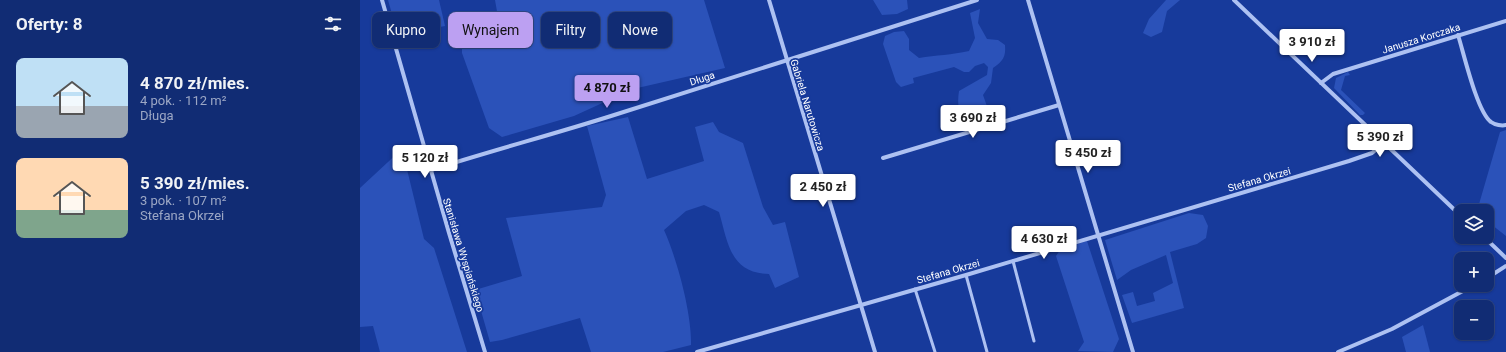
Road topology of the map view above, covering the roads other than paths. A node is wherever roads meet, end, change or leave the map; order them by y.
1 (382, 0) edge
2 (768, 0) edge
3 (977, 0) edge
4 (1028, 0) edge
5 (1234, 0) edge
6 (1506, 21) edge
7 (1458, 35) junction
8 (786, 59) junction
9 (1321, 83) junction
10 (1059, 105) junction
11 (1506, 125) edge
12 (1384, 143) junction
13 (883, 158) dead end
14 (431, 170) junction
15 (1454, 209) edge
16 (1097, 234) junction
17 (1491, 244) edge
18 (1506, 258) edge
19 (1013, 261) junction
20 (1506, 266) edge
21 (1494, 274) edge
22 (966, 275) junction
23 (915, 289) junction
24 (1461, 292) edge
25 (860, 305) junction
26 (1034, 342) dead end
27 (485, 352) edge
28 (696, 352) edge
29 (875, 352) edge
30 (935, 352) edge
31 (987, 352) edge
32 (1133, 352) edge
33 (1338, 352) edge

1 - 14 street, Stanisława Wyspiańskiego
2 - 8 street, Gabriela Narutowicza
3 - 8 street, Długa
4 - 10 street
5 - 9 street
6 - 7 street, Janusza Korczaka
7 - 9 street, Janusza Korczaka
7 - 11 street
8 - 14 street, Długa
8 - 25 street, Gabriela Narutowicza
9 - 12 street
10 - 13 street
10 - 16 street
12 - 15 street
12 - 16 street, Stefana Okrzei
14 - 27 street, Stanisława Wyspiańskiego
16 - 19 street, Stefana Okrzei
16 - 32 street
17 - 18 street
19 - 22 street, Stefana Okrzei
19 - 26 lane
20 - 21 street
22 - 23 street, Stefana Okrzei
22 - 31 lane
23 - 25 street, Stefana Okrzei
23 - 30 lane
24 - 33 street
25 - 28 street, Stefana Okrzei
25 - 29 street, Gabriela Narutowicza

